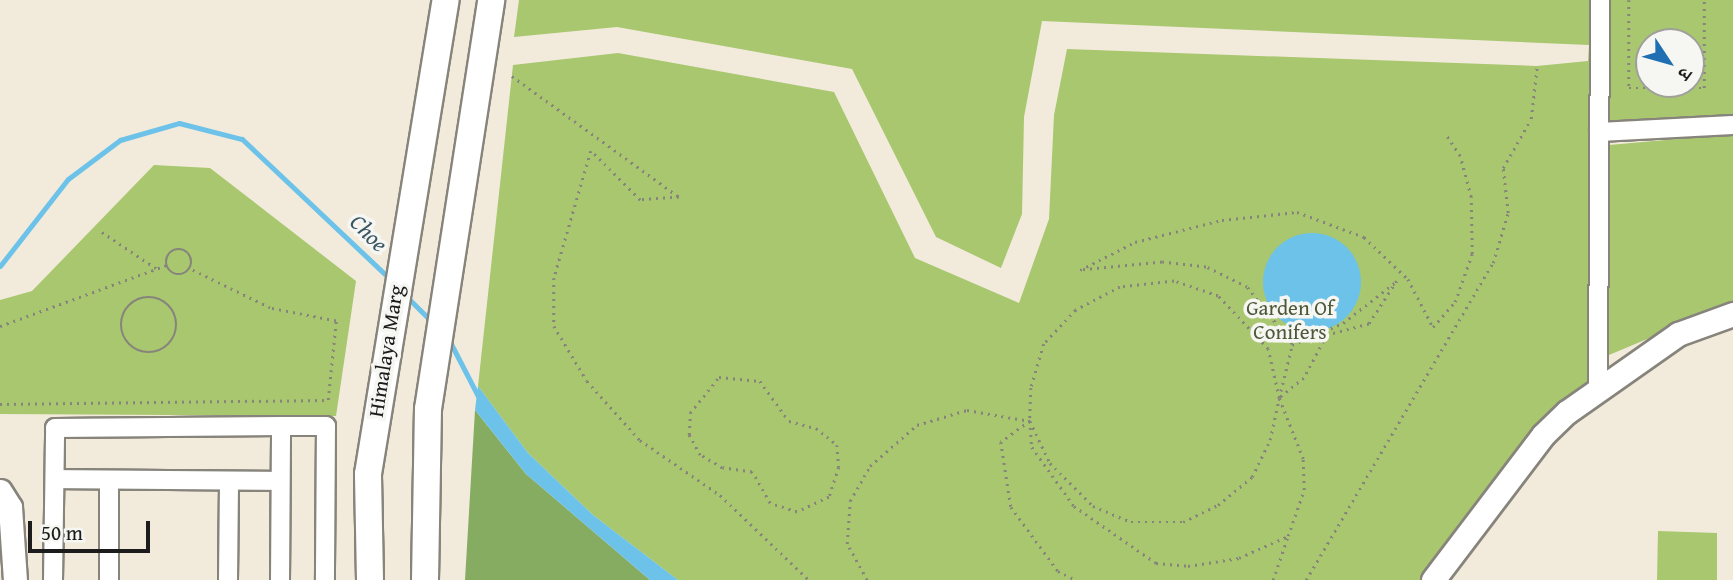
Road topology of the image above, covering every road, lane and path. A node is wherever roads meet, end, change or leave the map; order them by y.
1 (446, 0) edge
2 (491, 0) edge
3 (1600, 0) edge
4 (1629, 0) edge
5 (1704, 0) edge
6 (1537, 66) dead end
7 (512, 76) dead end
8 (1733, 125) edge
9 (1599, 132) junction
10 (1446, 135) dead end
11 (102, 232) dead end
12 (167, 265) junction
13 (156, 269) junction
14 (190, 269) junction
15 (1733, 314) edge
16 (0, 326) edge
17 (174, 336) joint
18 (1292, 345) junction
19 (1598, 386) junction
20 (1279, 398) junction
21 (0, 404) edge
22 (789, 421) joint
23 (1030, 421) junction
24 (281, 426) junction
25 (56, 479) junction
26 (109, 480) junction
27 (229, 481) junction
28 (281, 481) junction
29 (0, 491) edge
30 (1288, 536) junction
31 (15, 580) edge
32 (53, 580) edge
33 (108, 580) edge
34 (228, 580) edge
35 (280, 580) edge
36 (326, 580) edge
37 (370, 580) edge
38 (425, 580) edge
39 (809, 580) edge
40 (867, 580) edge
41 (1076, 580) edge
42 (1273, 580) edge
43 (1306, 580) edge
44 (1433, 580) edge

1 - 37 main road, Himalaya Marg
2 - 38 main road
3 - 9 street
4 - 5 path
6 - 43 path
7 - 39 path
8 - 9 street
9 - 19 street
10 - 18 path
11 - 13 path
12 - 13 path
12 - 14 path
12 - 14 path
13 - 16 path
14 - 21 path
15 - 19 street
17 - 17 path
18 - 20 path
18 - 20 path
19 - 44 street
20 - 23 path
20 - 23 path
20 - 30 path
22 - 22 path
23 - 30 path
23 - 40 path
23 - 41 path
24 - 25 street
24 - 28 street
24 - 36 street
25 - 26 street
25 - 32 street
26 - 27 street
26 - 33 street
27 - 28 street
27 - 34 street
28 - 35 street
29 - 31 street
30 - 42 path

